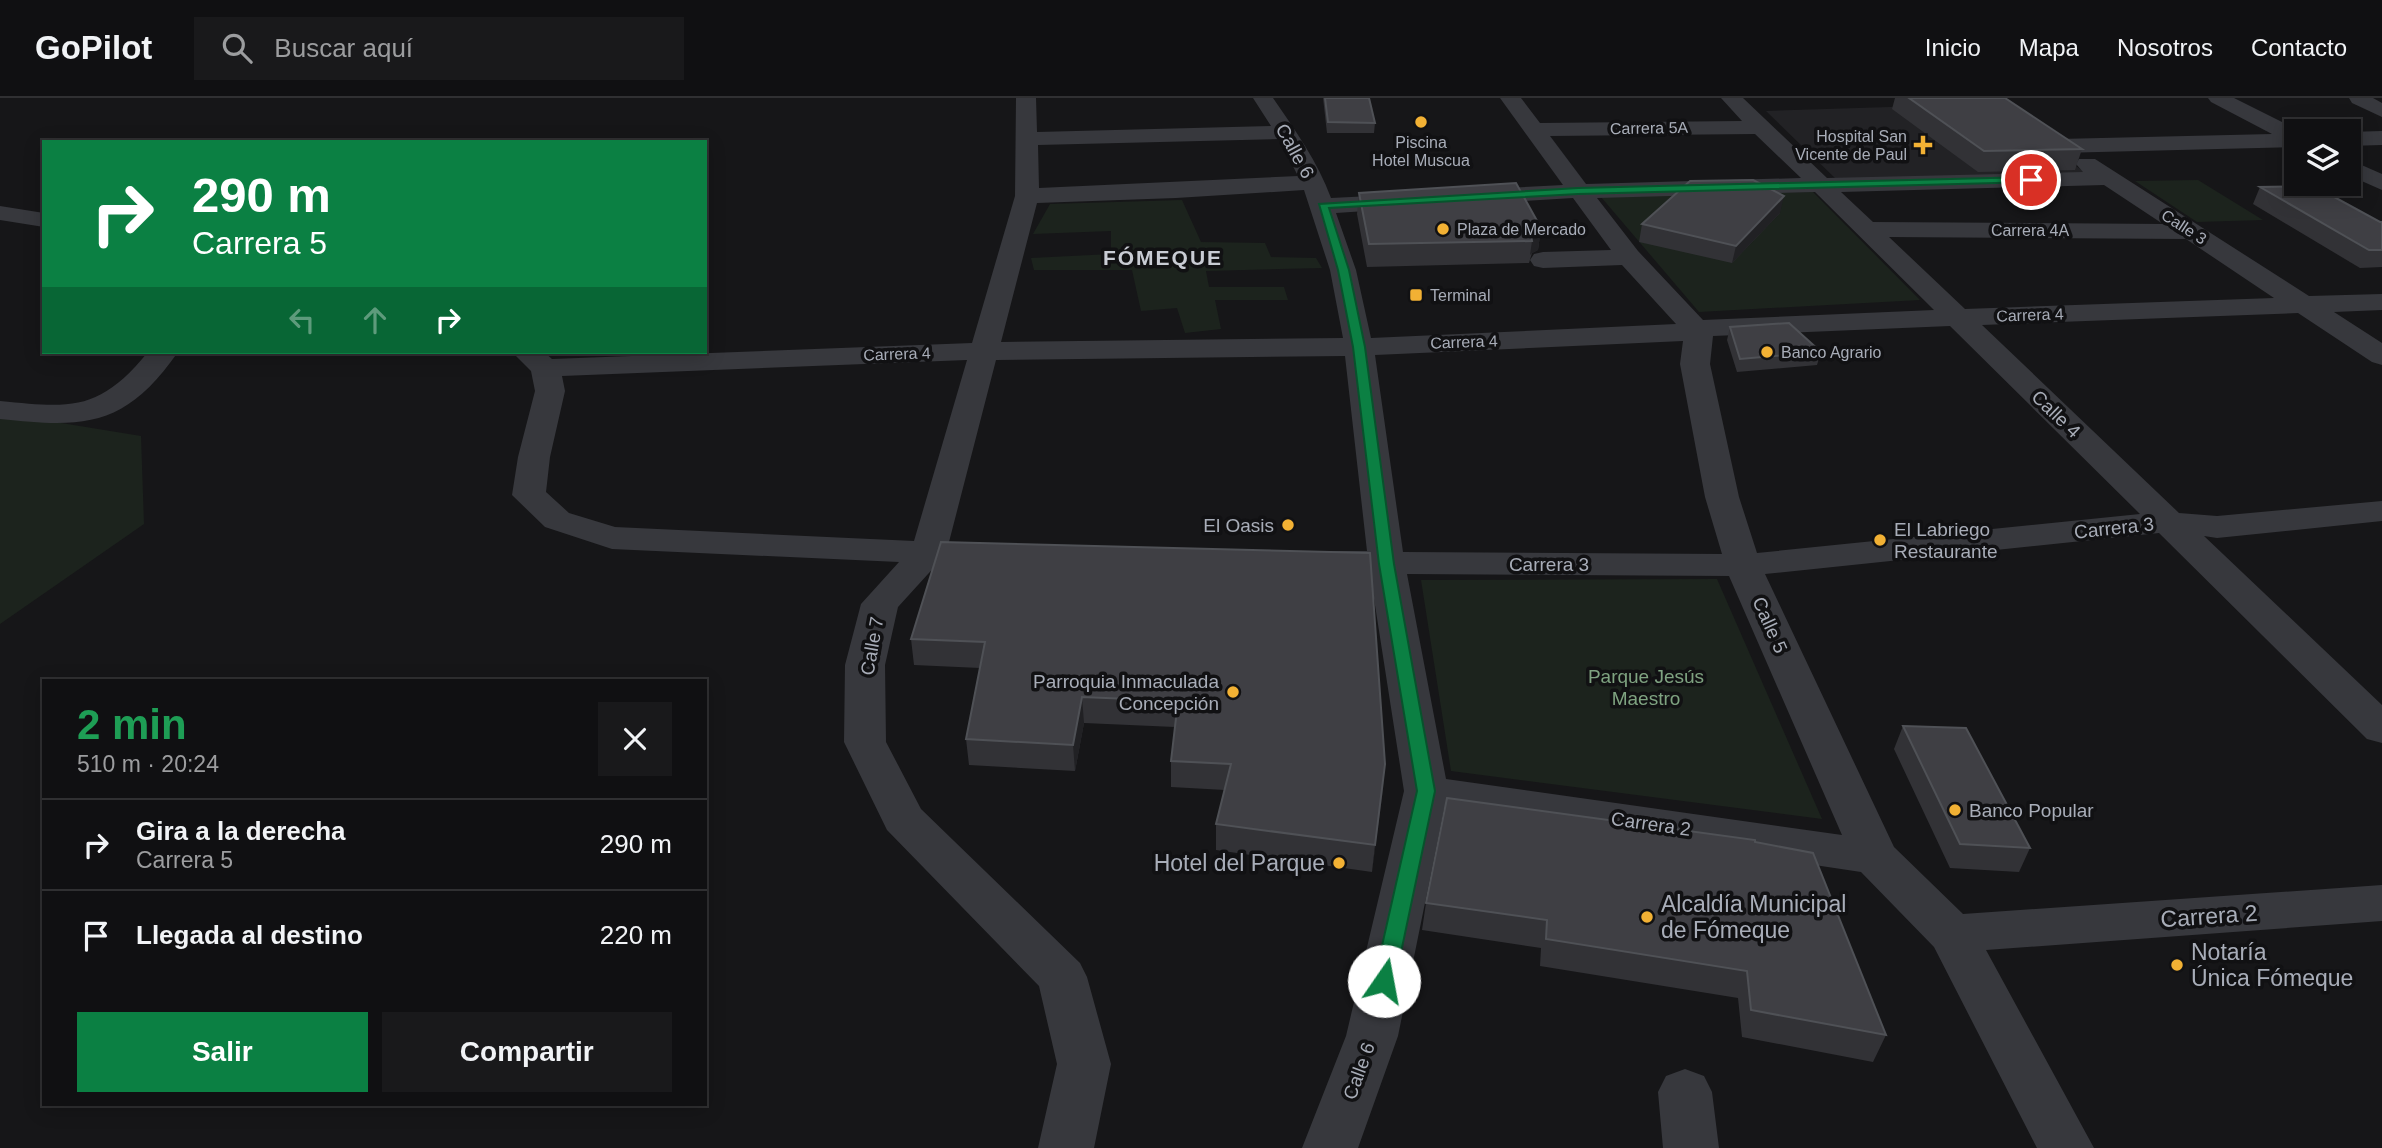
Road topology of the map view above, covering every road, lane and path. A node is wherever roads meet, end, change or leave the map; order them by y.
1 (1026, 98) edge
2 (1263, 98) edge
3 (1510, 98) edge
4 (1731, 98) edge
5 (2359, 99) edge
6 (2270, 100) dead end
7 (2224, 101) edge
8 (2382, 111) edge
9 (1763, 127) junction
10 (1535, 130) junction
11 (1286, 132) junction
12 (2284, 133) edge
13 (2382, 138) edge
14 (1027, 139) junction
15 (2284, 139) edge
16 (2361, 139) edge
17 (2361, 172) edge
18 (2109, 178) junction
19 (1312, 182) junction
20 (2382, 183) edge
21 (1822, 184) junction
22 (1578, 191) junction
23 (1027, 196) junction
24 (1323, 206) junction
25 (0, 214) edge
26 (42, 220) edge
27 (1868, 229) junction
28 (2191, 232) junction
29 (1629, 257) junction
30 (1543, 260) edge
31 (2382, 302) edge
32 (2304, 305) junction
33 (1957, 318) junction
34 (1699, 332) junction
35 (1359, 347) junction
36 (983, 351) junction
37 (161, 354) edge
38 (2382, 356) edge
39 (535, 360) edge
40 (0, 410) edge
41 (2382, 489) edge
42 (2382, 511) edge
43 (2168, 522) junction
44 (928, 553) junction
45 (1025, 556) edge
46 (1289, 562) edge
47 (1387, 564) junction
48 (1742, 565) junction
49 (2382, 729) edge
50 (1426, 791) junction
51 (1875, 857) junction
52 (2382, 904) edge
53 (1952, 934) junction
54 (1685, 1092) dead end
55 (1066, 1148) edge
56 (1330, 1148) edge
57 (1691, 1148) edge
58 (2066, 1148) edge

1 - 14 street, Calle 7
2 - 11 street, Calle 6
3 - 10 street
4 - 9 street, Calle 4
5 - 8 street
6 - 7 street
7 - 12 street
9 - 10 street, Carrera 5A
9 - 21 street, Calle 4
10 - 22 street
11 - 14 street
11 - 19 street, Calle 6
13 - 16 street
14 - 23 street, Calle 7
15 - 18 street, Calle 3
17 - 20 street
18 - 21 street
18 - 28 street, Calle 3
19 - 23 street
19 - 24 street, Calle 6
21 - 22 street
21 - 27 street, Calle 4
22 - 24 street
22 - 29 street
23 - 36 street, Calle 7
24 - 35 street, Calle 6
25 - 26 street
27 - 28 street, Carrera 4A
27 - 33 street, Calle 4
28 - 32 street, Calle 3
29 - 30 street
29 - 34 street
31 - 32 street, Carrera 4
32 - 33 street, Carrera 4
32 - 38 street, Calle 3
33 - 34 street, Carrera 4
33 - 43 street, Calle 4
34 - 35 street, Carrera 4
34 - 48 street, Calle 5
35 - 36 street, Carrera 4
35 - 47 street, Calle 6
36 - 39 street, Carrera 4
36 - 44 street, Calle 7
37 - 40 street
39 - 44 street
41 - 43 street, Carrera 3
42 - 43 street, Carrera 3
43 - 48 street, Carrera 3
43 - 49 street, Calle 4
44 - 45 street
44 - 55 street, Calle 7
46 - 47 street, Carrera 3
47 - 48 street, Carrera 3
47 - 50 street, Calle 6
48 - 51 street, Calle 5
50 - 51 street, Carrera 2
50 - 56 street, Calle 6
51 - 53 street, Calle 5
52 - 53 street, Carrera 2
53 - 58 street, Calle 5
54 - 57 street

